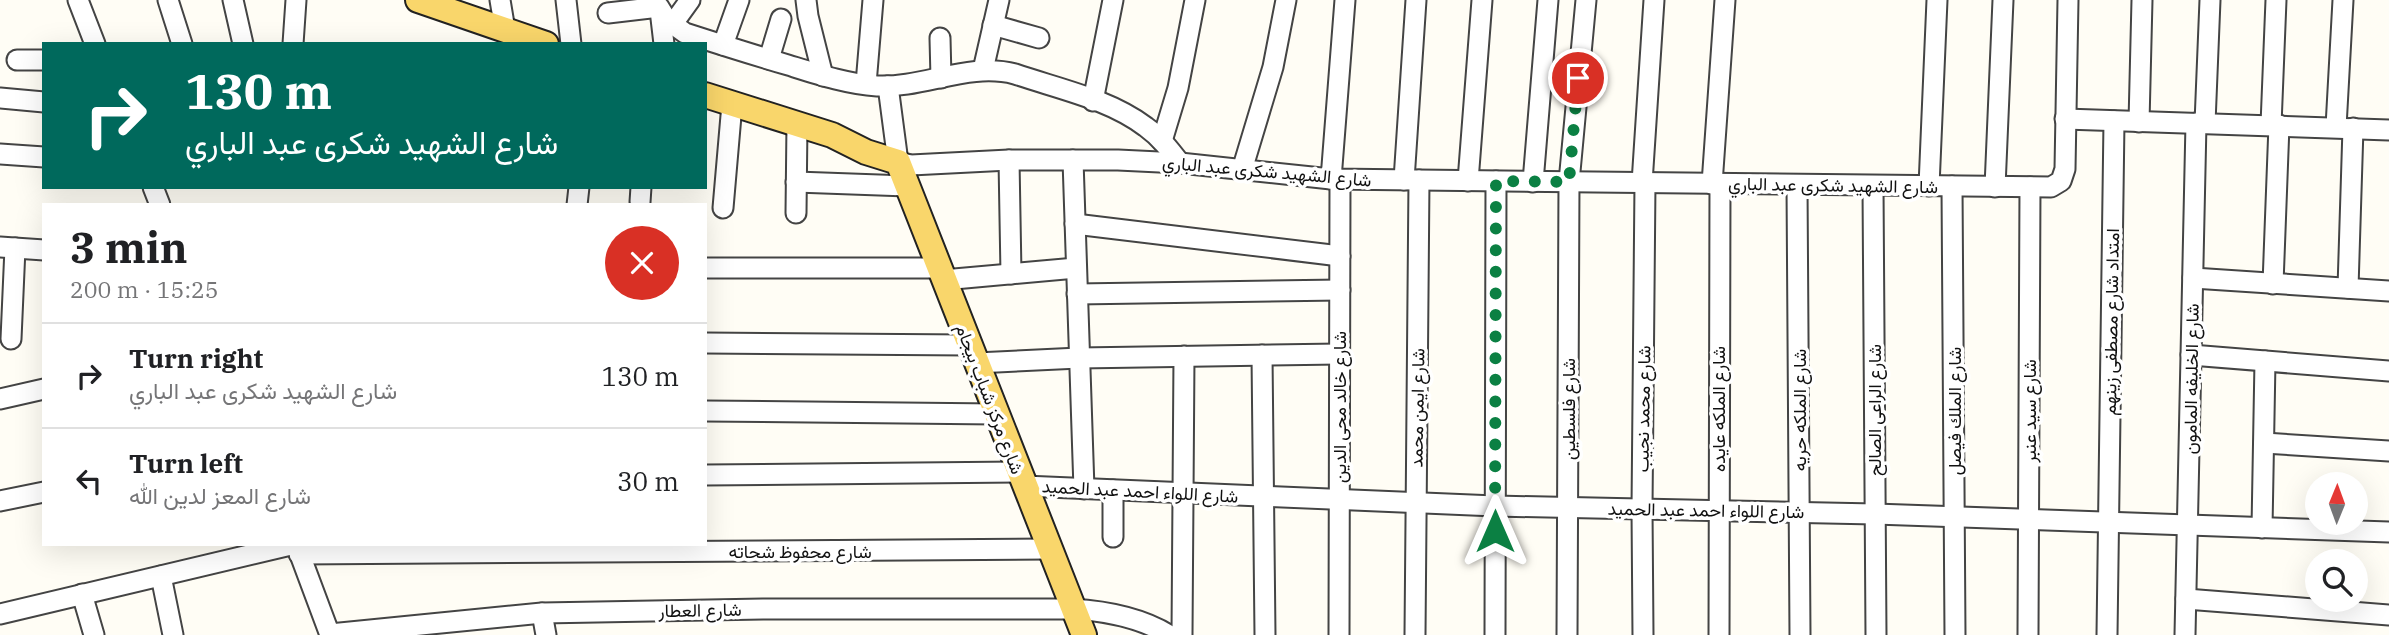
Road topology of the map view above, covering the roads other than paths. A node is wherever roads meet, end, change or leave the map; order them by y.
1 (78, 0) edge
2 (169, 0) edge
3 (233, 0) edge
4 (296, 0) edge
5 (418, 0) edge
6 (500, 0) edge
7 (566, 0) edge
8 (690, 0) edge
9 (739, 0) edge
10 (806, 0) edge
11 (873, 0) edge
12 (999, 0) edge
13 (1113, 0) edge
14 (1195, 0) edge
15 (1286, 0) edge
16 (1345, 0) edge
17 (1416, 0) edge
18 (1482, 0) edge
19 (1548, 0) edge
20 (1586, 0) edge
21 (1654, 0) edge
22 (1725, 0) edge
23 (1937, 0) edge
24 (2003, 0) edge
25 (2068, 0) edge
26 (2142, 0) edge
27 (2210, 0) edge
28 (2276, 0) edge
29 (2343, 0) edge
30 (441, 4) edge
31 (658, 4) edge
32 (608, 13) dead end
33 (781, 19) dead end
34 (673, 25) junction
35 (993, 25) junction
36 (505, 30) junction
37 (940, 38) dead end
38 (1039, 38) dead end
39 (95, 42) edge
40 (181, 42) edge
41 (243, 42) edge
42 (293, 42) edge
43 (540, 42) edge
44 (571, 42) edge
45 (664, 42) edge
46 (723, 45) junction
47 (769, 59) junction
48 (17, 60) dead end
49 (42, 60) edge
50 (983, 70) junction
51 (823, 76) junction
52 (941, 78) junction
53 (866, 84) junction
54 (888, 86) junction
55 (707, 96) edge
56 (0, 98) edge
57 (1093, 101) junction
58 (42, 102) edge
59 (732, 104) junction
60 (2065, 119) junction
61 (2114, 121) junction
62 (2139, 122) junction
63 (797, 123) junction
64 (2201, 123) junction
65 (2275, 125) junction
66 (2344, 127) junction
67 (2389, 130) edge
68 (1162, 141) junction
69 (0, 154) edge
70 (42, 157) edge
71 (1009, 160) junction
72 (1073, 160) junction
73 (898, 162) junction
74 (1180, 163) junction
75 (1242, 170) junction
76 (1335, 179) junction
77 (1412, 180) junction
78 (1468, 181) junction
79 (1496, 181) junction
80 (796, 182) junction
81 (1533, 182) junction
82 (1569, 182) junction
83 (1644, 183) junction
84 (1716, 184) junction
85 (1797, 185) junction
86 (907, 186) junction
87 (1873, 186) junction
88 (1929, 186) junction
89 (1952, 186) junction
90 (1995, 187) junction
91 (2030, 187) junction
92 (723, 208) dead end
93 (796, 213) dead end
94 (1074, 223) junction
95 (7, 248) edge
96 (42, 250) edge
97 (1340, 256) junction
98 (707, 268) edge
99 (1076, 268) junction
100 (941, 274) junction
101 (1011, 274) junction
102 (2193, 278) junction
103 (2273, 284) junction
104 (2348, 288) junction
105 (1340, 290) junction
106 (2389, 291) edge
107 (1077, 294) junction
108 (11, 339) dead end
109 (707, 343) edge
110 (972, 354) junction
111 (1339, 354) junction
112 (1262, 355) junction
113 (2191, 355) junction
114 (1184, 356) junction
115 (1079, 358) junction
116 (2265, 361) junction
117 (2389, 371) edge
118 (42, 389) edge
119 (0, 399) edge
120 (707, 411) edge
121 (996, 414) junction
122 (2264, 443) junction
123 (2389, 452) edge
124 (707, 475) edge
125 (1021, 479) junction
126 (1084, 489) junction
127 (1113, 490) junction
128 (42, 492) edge
129 (1184, 493) junction
130 (1264, 496) junction
131 (1339, 499) junction
132 (0, 501) edge
133 (1416, 502) junction
134 (1496, 506) junction
135 (1568, 507) junction
136 (1642, 509) junction
137 (1718, 511) junction
138 (1800, 512) junction
139 (1875, 514) junction
140 (1954, 517) junction
141 (2029, 520) junction
142 (2108, 522) junction
143 (2188, 525) junction
144 (2262, 528) junction
145 (2389, 532) edge
146 (1113, 537) dead end
147 (296, 548) edge
148 (1049, 549) junction
149 (161, 576) junction
150 (82, 594) junction
151 (2186, 599) junction
152 (1072, 609) junction
153 (542, 613) junction
154 (0, 614) edge
155 (2389, 615) edge
156 (461, 628) edge
157 (94, 635) edge
158 (173, 635) edge
159 (330, 635) edge
160 (546, 635) edge
161 (1084, 635) edge
162 (1169, 635) edge
163 (1182, 635) edge
164 (1265, 635) edge
165 (1339, 635) edge
166 (1415, 635) edge
167 (1495, 635) edge
168 (1567, 635) edge
169 (1643, 635) edge
170 (1719, 635) edge
171 (1800, 635) edge
172 (1876, 635) edge
173 (1955, 635) edge
174 (2028, 635) edge
175 (2107, 635) edge
176 (2185, 635) edge

1 - 39 street
2 - 40 street
3 - 41 street
4 - 42 street
5 - 30 main road
6 - 36 street
7 - 44 street
8 - 34 street
9 - 46 street
10 - 51 street
11 - 53 street
12 - 35 street
13 - 57 street
14 - 68 street
15 - 75 street
16 - 76 street, شارع خالد محى الدين
17 - 77 street, شارع ايمن محمد
18 - 78 street
19 - 81 street
20 - 82 street, شارع فلسطين
21 - 83 street, شارع محمد نجيب
22 - 84 street, شارع الملكه عايده
23 - 88 street
24 - 90 street
25 - 60 street
26 - 62 street
27 - 64 street, شارع الخليفه المامون
28 - 65 street
29 - 66 street
30 - 36 main road
31 - 32 street
31 - 34 street
31 - 45 street
33 - 47 street
34 - 46 street
35 - 38 street
35 - 50 street
36 - 43 main road
37 - 52 street
46 - 47 street
47 - 51 street
48 - 49 street
50 - 52 street
50 - 57 street
51 - 53 street
52 - 54 street
53 - 54 street
54 - 73 street
55 - 59 main road, شارع الشهيد شكرى عبد الباري
56 - 58 street
57 - 68 street
59 - 63 main road, شارع الشهيد شكرى عبد الباري
59 - 92 street
60 - 61 street
60 - 91 street, شارع الشهيد شكرى عبد الباري
61 - 62 street
61 - 142 street, امتداد شارع مصطفى زينهم
62 - 64 street
63 - 73 main road, شارع الشهيد شكرى عبد الباري
63 - 80 street
64 - 65 street
64 - 102 street, شارع الخليفه المامون
65 - 66 street
65 - 103 street
66 - 67 street
66 - 104 street
68 - 74 street
69 - 70 street
71 - 72 street, شارع الشهيد شكرى عبد الباري
71 - 73 street, شارع الشهيد شكرى عبد الباري
71 - 101 street
72 - 74 street, شارع الشهيد شكرى عبد الباري
72 - 94 street
73 - 86 main road, شارع مركز شباب بيجام
74 - 75 street, شارع الشهيد شكرى عبد الباري
75 - 76 street, شارع الشهيد شكرى عبد الباري
76 - 77 street, شارع الشهيد شكرى عبد الباري
76 - 97 street, شارع خالد محى الدين
77 - 78 street, شارع الشهيد شكرى عبد الباري
77 - 133 street, شارع ايمن محمد
78 - 79 street, شارع الشهيد شكرى عبد الباري
79 - 81 street, شارع الشهيد شكرى عبد الباري
79 - 134 street
80 - 86 street
80 - 93 street
81 - 82 street, شارع الشهيد شكرى عبد الباري
82 - 83 street, شارع الشهيد شكرى عبد الباري
82 - 135 street, شارع فلسطين
83 - 84 street, شارع الشهيد شكرى عبد الباري
83 - 136 street, شارع محمد نجيب
84 - 85 street, شارع الشهيد شكرى عبد الباري
84 - 137 street, شارع الملكه عايده
85 - 87 street, شارع الشهيد شكرى عبد الباري
85 - 138 street, شارع الملكه حريه
86 - 100 main road, شارع مركز شباب بيجام
87 - 88 street, شارع الشهيد شكرى عبد الباري
87 - 139 street, شارع الراعى الصالح
88 - 89 street, شارع الشهيد شكرى عبد الباري
89 - 90 street, شارع الشهيد شكرى عبد الباري
89 - 140 street, شارع الملك فيصل
90 - 91 street, شارع الشهيد شكرى عبد الباري
91 - 141 street, شارع سيد عنبر
94 - 97 street
94 - 99 street
95 - 96 street
95 - 108 street
97 - 105 street, شارع خالد محى الدين
98 - 100 street
99 - 101 street
99 - 107 street
100 - 101 street
100 - 110 main road, شارع مركز شباب بيجام
102 - 103 street
102 - 113 street, شارع الخليفه المامون
103 - 104 street
104 - 106 street
105 - 107 street
105 - 111 street, شارع خالد محى الدين
107 - 115 street
109 - 110 street
110 - 115 street
110 - 121 main road, شارع مركز شباب بيجام
111 - 112 street
111 - 131 street, شارع خالد محى الدين
112 - 114 street
112 - 130 street
113 - 116 street
113 - 143 street, شارع الخليفه المامون
114 - 115 street
114 - 129 street
115 - 126 street
116 - 117 street
116 - 122 street
118 - 119 street
120 - 121 street
121 - 125 main road, شارع مركز شباب بيجام
122 - 123 street
122 - 144 street
124 - 125 street, شارع اللواء احمد عبد الحميد
125 - 126 street, شارع اللواء احمد عبد الحميد
125 - 148 main road, شارع مركز شباب بيجام
126 - 127 street, شارع اللواء احمد عبد الحميد
127 - 129 street, شارع اللواء احمد عبد الحميد
127 - 146 street
128 - 132 street
129 - 130 street, شارع اللواء احمد عبد الحميد
129 - 163 street
130 - 131 street, شارع اللواء احمد عبد الحميد
130 - 164 street
131 - 133 street, شارع اللواء احمد عبد الحميد
131 - 165 street, شارع خالد محى الدين
133 - 134 street, شارع اللواء احمد عبد الحميد
133 - 166 street, شارع ايمن محمد
134 - 135 street, شارع اللواء احمد عبد الحميد
134 - 167 street
135 - 136 street, شارع اللواء احمد عبد الحميد
135 - 168 street, شارع فلسطين
136 - 137 street, شارع اللواء احمد عبد الحميد
136 - 169 street, شارع محمد نجيب
137 - 138 street, شارع اللواء احمد عبد الحميد
137 - 170 street, شارع الملكه عايده
138 - 139 street, شارع اللواء احمد عبد الحميد
138 - 171 street, شارع الملكه حريه
139 - 140 street, شارع اللواء احمد عبد الحميد
139 - 172 street, شارع الراعى الصالح
140 - 141 street, شارع اللواء احمد عبد الحميد
140 - 173 street, شارع الملك فيصل
141 - 142 street, شارع اللواء احمد عبد الحميد
141 - 174 street, شارع سيد عنبر
142 - 143 street, شارع اللواء احمد عبد الحميد
142 - 175 street, امتداد شارع مصطفى زينهم
143 - 144 street, شارع اللواء احمد عبد الحميد
143 - 151 street, شارع الخليفه المامون
144 - 145 street, شارع اللواء احمد عبد الحميد
147 - 148 street, شارع محفوظ شحاته
147 - 149 street, شارع محفوظ شحاته
147 - 159 street
148 - 152 main road, شارع مركز شباب بيجام
149 - 150 street, شارع محفوظ شحاته
149 - 158 street
150 - 154 street, شارع محفوظ شحاته
150 - 157 street
151 - 155 street
151 - 176 street, شارع الخليفه المامون
152 - 153 street, شارع العطار
152 - 161 main road, شارع مركز شباب بيجام
152 - 162 street, شارع العطار
153 - 156 street, شارع العطار
153 - 160 street
156 - 159 street, شارع العطار

